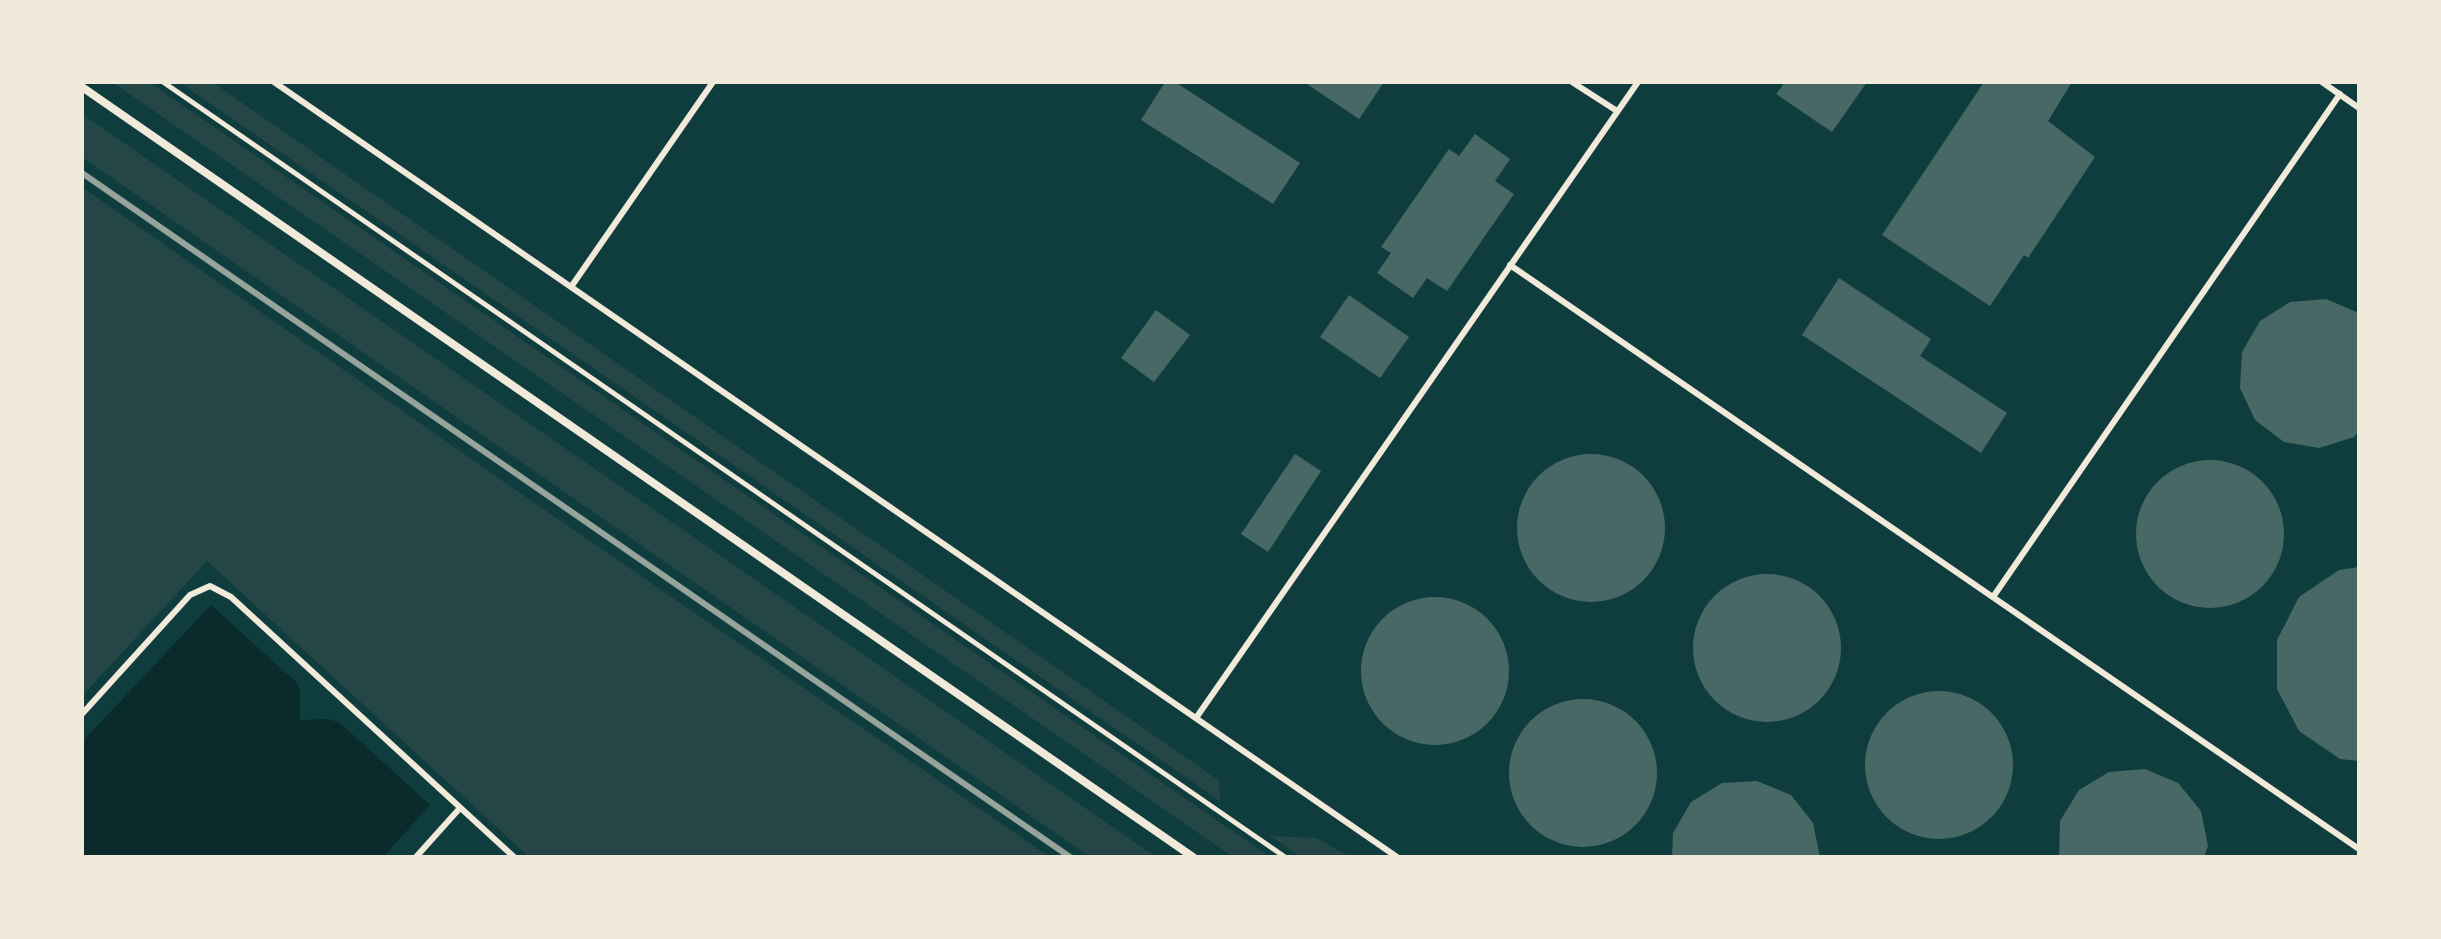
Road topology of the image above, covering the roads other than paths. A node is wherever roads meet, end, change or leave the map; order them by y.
1 (274, 82) edge
2 (713, 82) edge
3 (1572, 82) edge
4 (1638, 82) edge
5 (2322, 82) edge
6 (82, 87) edge
7 (2340, 94) junction
8 (2359, 108) edge
9 (1617, 111) junction
10 (1510, 265) junction
11 (571, 287) junction
12 (1993, 597) junction
13 (82, 714) edge
14 (1196, 718) junction
15 (460, 808) junction
16 (2359, 849) edge
17 (416, 857) edge
18 (514, 857) edge
19 (1193, 857) edge
20 (1397, 857) edge

1 - 11 lane
2 - 11 lane
3 - 9 lane
4 - 9 lane
5 - 7 lane
6 - 19 street
7 - 8 lane
7 - 12 lane
9 - 10 lane
10 - 12 lane
10 - 14 lane
11 - 14 lane
12 - 16 lane
13 - 15 lane
14 - 20 lane
15 - 17 lane
15 - 18 lane

